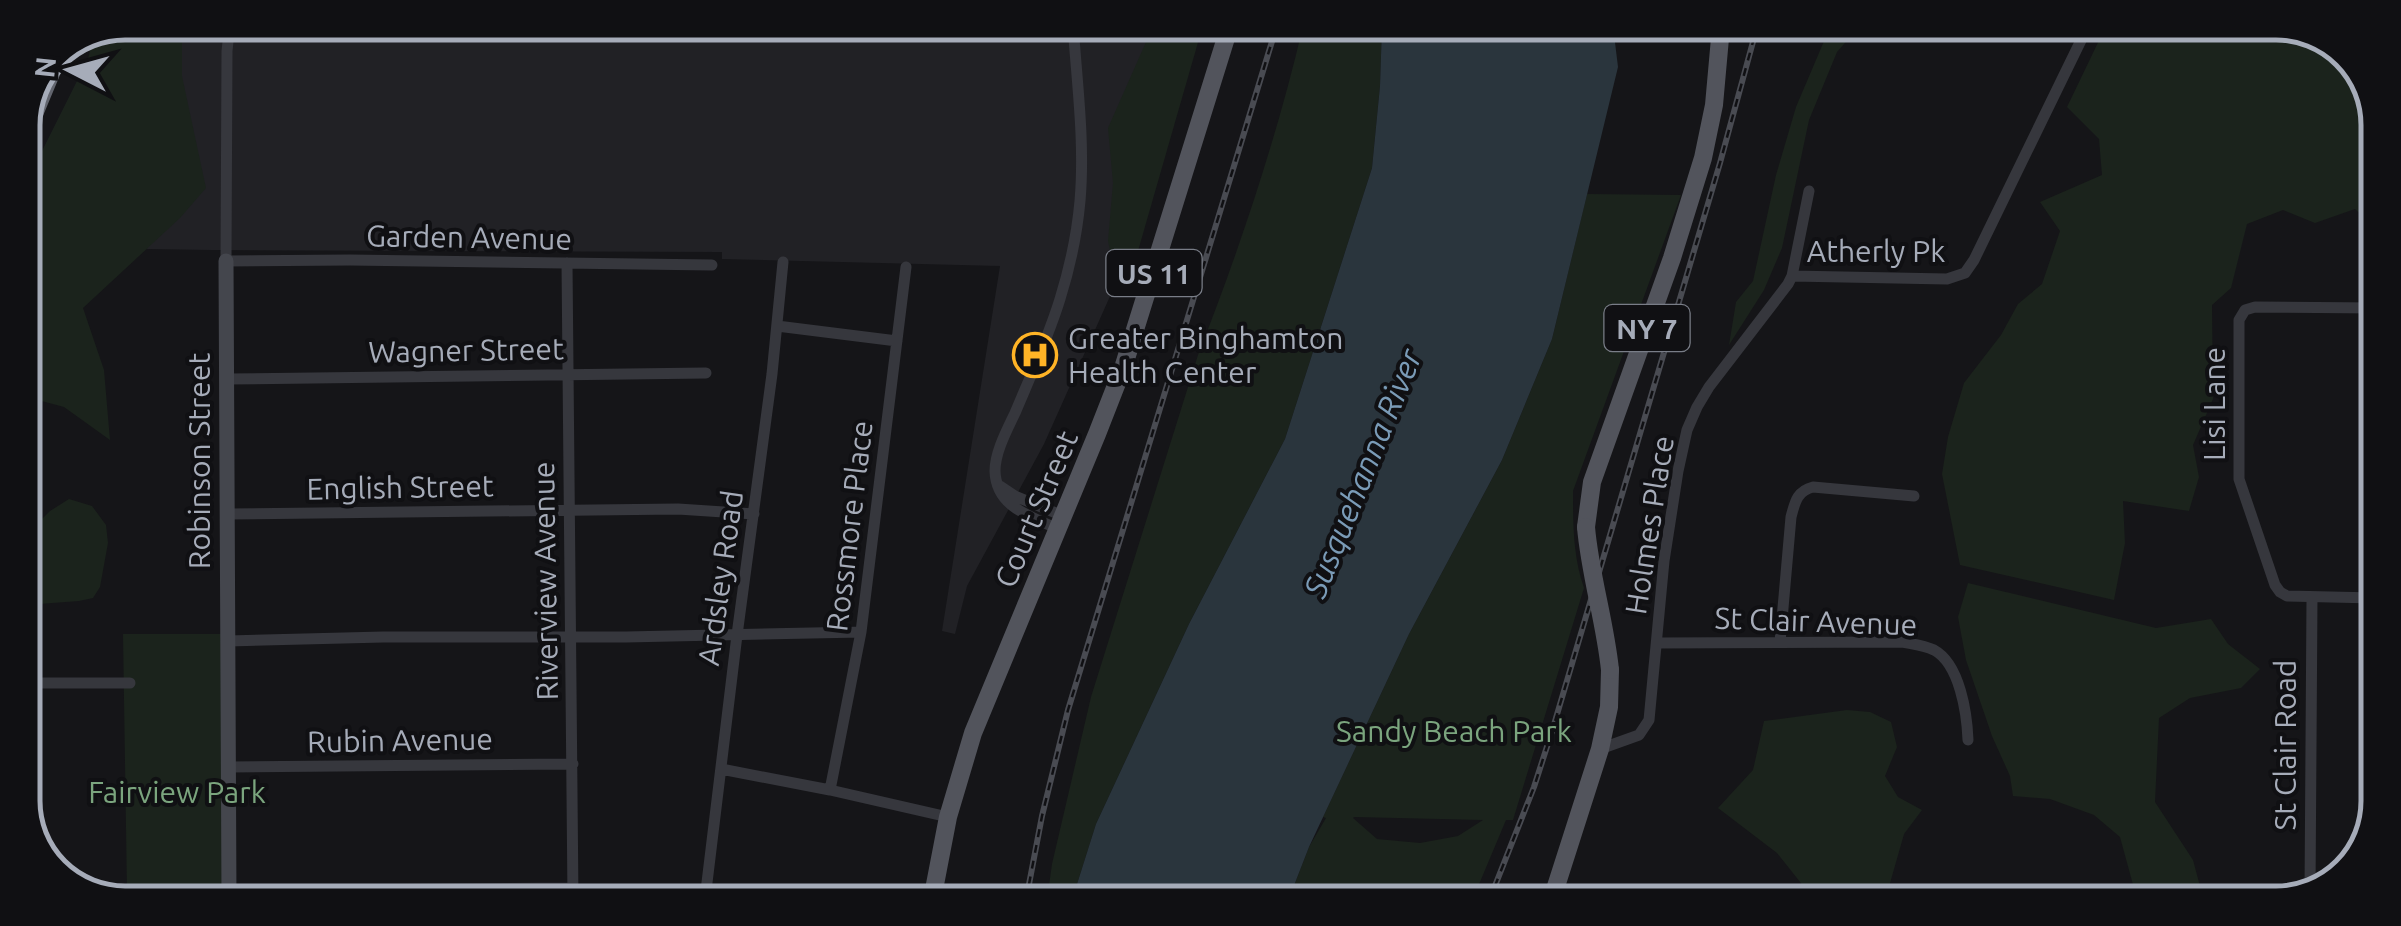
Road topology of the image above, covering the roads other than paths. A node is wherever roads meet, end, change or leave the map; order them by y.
1 (228, 40) edge
2 (1073, 40) edge
3 (1225, 40) edge
4 (1720, 40) edge
5 (2080, 40) edge
6 (1809, 191) dead end
7 (226, 261) junction
8 (783, 262) dead end
9 (567, 263) junction
10 (712, 265) dead end
11 (906, 267) dead end
12 (1792, 276) junction
13 (2361, 308) edge
14 (777, 326) junction
15 (897, 341) junction
16 (706, 373) dead end
17 (568, 374) junction
18 (226, 379) junction
19 (1914, 496) dead end
20 (571, 510) junction
21 (227, 514) junction
22 (754, 514) junction
23 (1060, 522) junction
24 (2312, 597) junction
25 (2361, 598) edge
26 (861, 632) junction
27 (737, 634) junction
28 (570, 637) junction
29 (228, 641) junction
30 (1780, 642) junction
31 (1658, 643) junction
32 (40, 683) edge
33 (130, 683) dead end
34 (1968, 740) dead end
35 (1600, 749) junction
36 (573, 764) junction
37 (228, 767) junction
38 (721, 770) junction
39 (830, 790) junction
40 (948, 816) junction
41 (2310, 879) edge
42 (229, 886) edge
43 (573, 886) edge
44 (708, 886) edge
45 (935, 886) edge
46 (1556, 886) edge

1 - 7 street, Robinson Street
2 - 23 street
3 - 23 main road, Court Street / US 11
4 - 35 main road, NY 7, bridge
5 - 12 street, Atherly Pk
6 - 12 street, Holmes Place
7 - 9 street, Garden Avenue
7 - 18 street, Robinson Street
8 - 14 street, Ardsley Road
9 - 10 street, Garden Avenue
9 - 17 street, Riverview Avenue
11 - 15 street, Rossmore Place
12 - 31 street, Holmes Place
13 - 24 street, Lisi Lane
14 - 15 street
14 - 22 street, Ardsley Road
15 - 26 street, Rossmore Place
16 - 17 street, Wagner Street
17 - 18 street, Wagner Street
17 - 20 street, Riverview Avenue
18 - 21 street, Robinson Street
19 - 30 street
20 - 21 street, English Street
20 - 22 street, English Street
20 - 28 street, Riverview Avenue
21 - 29 street, Robinson Street
22 - 27 street, Ardsley Road
23 - 40 main road, Court Street / US 11
24 - 25 street
24 - 41 street, St Clair Road
26 - 27 street
26 - 39 street, Rossmore Place
27 - 28 street
27 - 38 street, Ardsley Road
28 - 29 street
28 - 36 street, Riverview Avenue
29 - 37 street, Robinson Street
30 - 31 street, St Clair Avenue
30 - 34 street, St Clair Avenue
31 - 35 street, Holmes Place
32 - 33 street
35 - 46 main road, NY 7
36 - 37 street, Rubin Avenue
36 - 43 street, Riverview Avenue
37 - 42 street, Robinson Street
38 - 39 street
38 - 44 street, Ardsley Road
39 - 40 street
40 - 45 main road, Court Street / US 11

